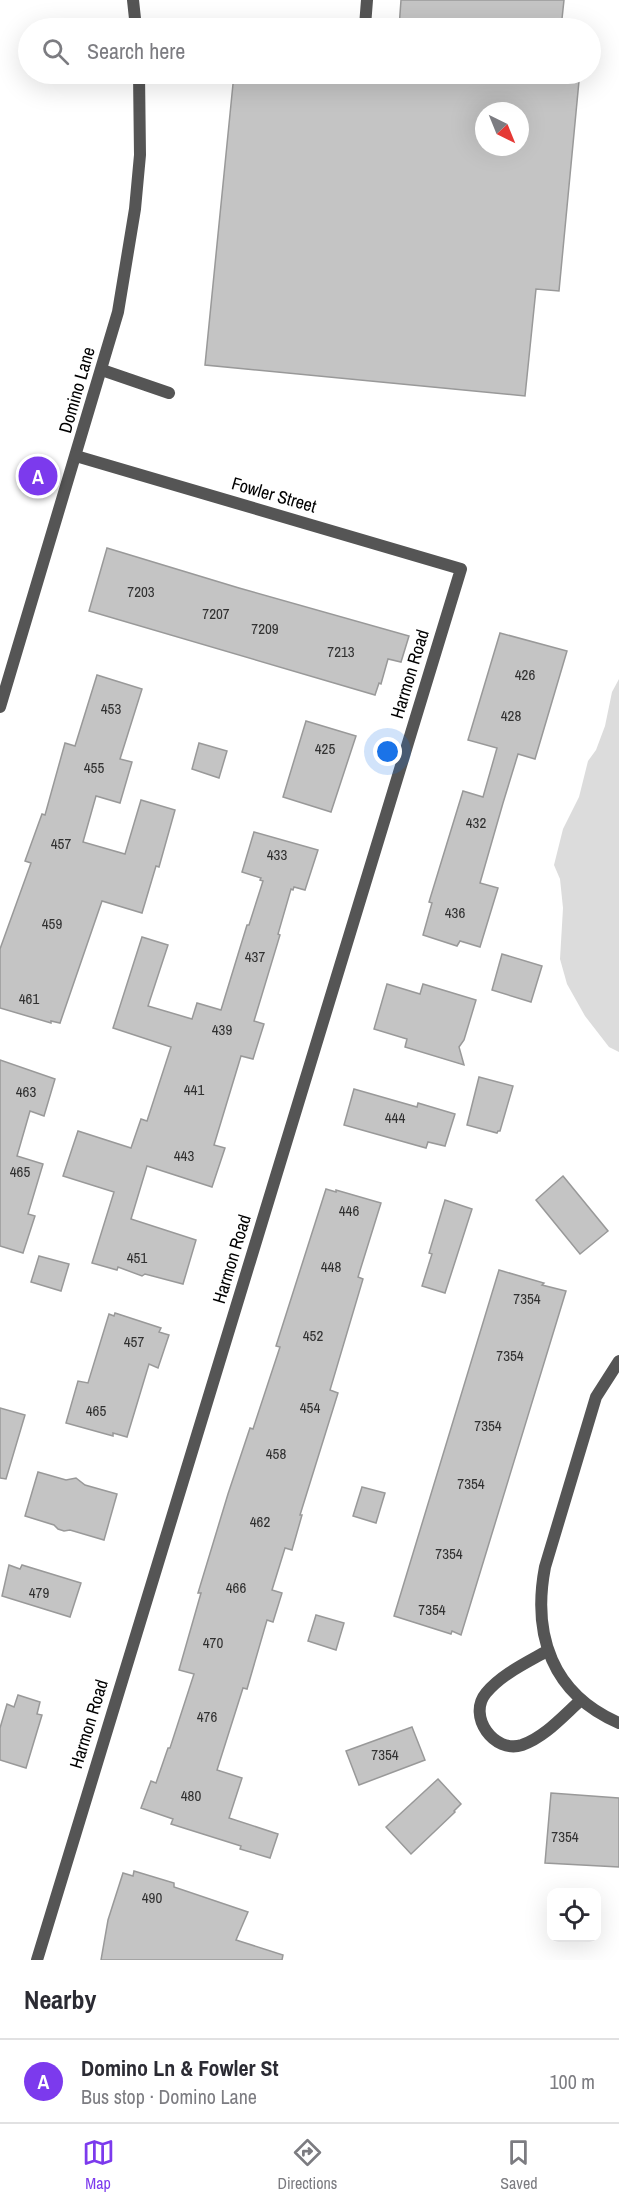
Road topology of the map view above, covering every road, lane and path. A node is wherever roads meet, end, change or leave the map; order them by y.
1 (133, 0) edge
2 (367, 0) edge
3 (135, 18) edge
4 (366, 18) edge
5 (139, 84) edge
6 (102, 370) junction
7 (169, 393) dead end
8 (76, 456) junction
9 (461, 569) joint
10 (0, 707) edge
11 (619, 1361) edge
12 (547, 1651) junction
13 (581, 1700) junction
14 (619, 1723) edge
15 (37, 1960) edge

1 - 3 street
2 - 4 street
5 - 6 street, Domino Lane
6 - 7 street
6 - 8 street, Domino Lane
8 - 9 street, Fowler Street
8 - 10 street, Domino Lane
9 - 15 street, Harmon Road
11 - 12 street
12 - 13 street
12 - 13 street
13 - 14 street

